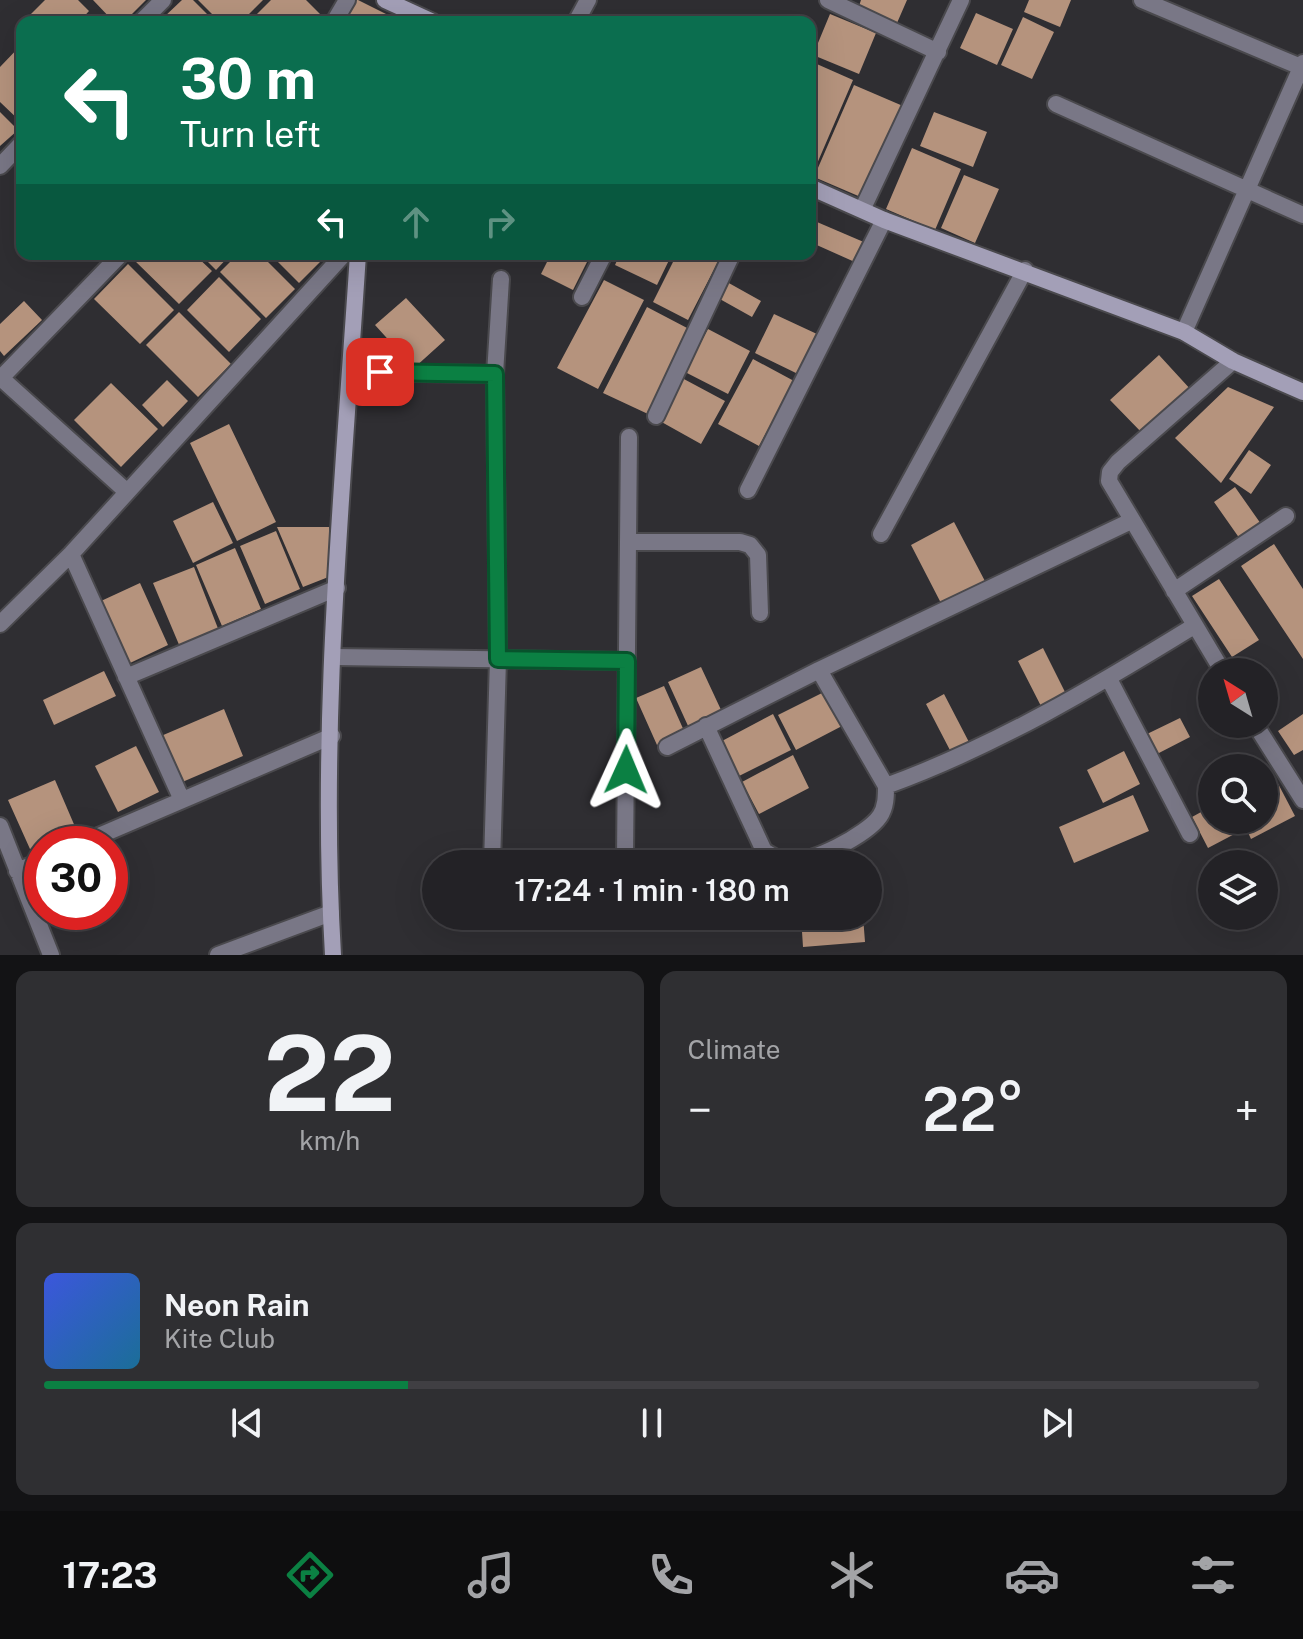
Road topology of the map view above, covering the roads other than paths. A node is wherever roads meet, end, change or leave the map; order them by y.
1 (163, 0) edge
2 (385, 0) edge
3 (828, 0) edge
4 (961, 0) edge
5 (1142, 0) edge
6 (147, 16) edge
7 (420, 16) edge
8 (938, 52) junction
9 (1303, 66) edge
10 (1056, 104) dead end
11 (16, 150) edge
12 (0, 166) edge
13 (816, 189) edge
14 (1249, 191) junction
15 (863, 208) junction
16 (1303, 215) edge
17 (884, 220) junction
18 (115, 260) edge
19 (338, 260) edge
20 (358, 260) edge
21 (601, 260) edge
22 (729, 260) edge
23 (1025, 270) junction
24 (501, 279) dead end
25 (582, 297) dead end
26 (1184, 332) junction
27 (1233, 361) junction
28 (351, 372) junction
29 (495, 374) junction
30 (0, 378) edge
31 (1303, 392) edge
32 (656, 416) dead end
33 (629, 437) dead end
34 (748, 490) dead end
35 (126, 491) junction
36 (1286, 516) dead end
37 (1131, 521) junction
38 (881, 534) dead end
39 (628, 542) junction
40 (71, 554) junction
41 (337, 588) junction
42 (1174, 591) junction
43 (760, 613) dead end
44 (0, 624) edge
45 (1194, 626) junction
46 (335, 657) junction
47 (1214, 658) edge
48 (498, 659) junction
49 (627, 661) junction
50 (819, 670) junction
51 (126, 677) junction
52 (1109, 679) junction
53 (706, 726) junction
54 (332, 736) junction
55 (1264, 738) edge
56 (667, 747) dead end
57 (886, 786) junction
58 (182, 800) junction
59 (1303, 800) edge
60 (0, 826) edge
61 (122, 826) edge
62 (1190, 834) dead end
63 (4, 847) edge
64 (492, 850) edge
65 (625, 850) edge
66 (24, 868) edge
67 (17, 871) junction
68 (331, 913) junction
69 (51, 955) edge
70 (218, 955) edge
71 (333, 955) edge

1 - 6 street
2 - 7 street
3 - 8 street
4 - 8 street
5 - 9 street
8 - 15 street
9 - 14 street
10 - 14 street
11 - 12 street
13 - 15 street
14 - 16 street
14 - 26 street
15 - 17 street
17 - 23 street
17 - 34 street
18 - 30 street
19 - 35 street
20 - 28 street
21 - 25 street
22 - 32 street
23 - 26 street
23 - 38 street
24 - 29 street
26 - 27 street
27 - 31 street
27 - 37 street
28 - 29 street
28 - 41 street
29 - 48 street
30 - 35 street
33 - 39 street
35 - 40 street
36 - 42 street
37 - 42 street
37 - 50 street
39 - 43 street
39 - 49 street
40 - 44 street
40 - 51 street
41 - 46 street
41 - 51 street
42 - 45 street
45 - 47 street
45 - 52 street
46 - 48 street
46 - 54 street
48 - 49 street
48 - 64 street
49 - 65 street
50 - 53 street
50 - 57 street
51 - 58 street
52 - 57 street
52 - 62 street
53 - 56 street
53 - 57 street
54 - 58 street
54 - 68 street
55 - 59 street
58 - 61 street
60 - 63 street
63 - 67 street
66 - 67 street
67 - 69 street
68 - 70 street
68 - 71 street

